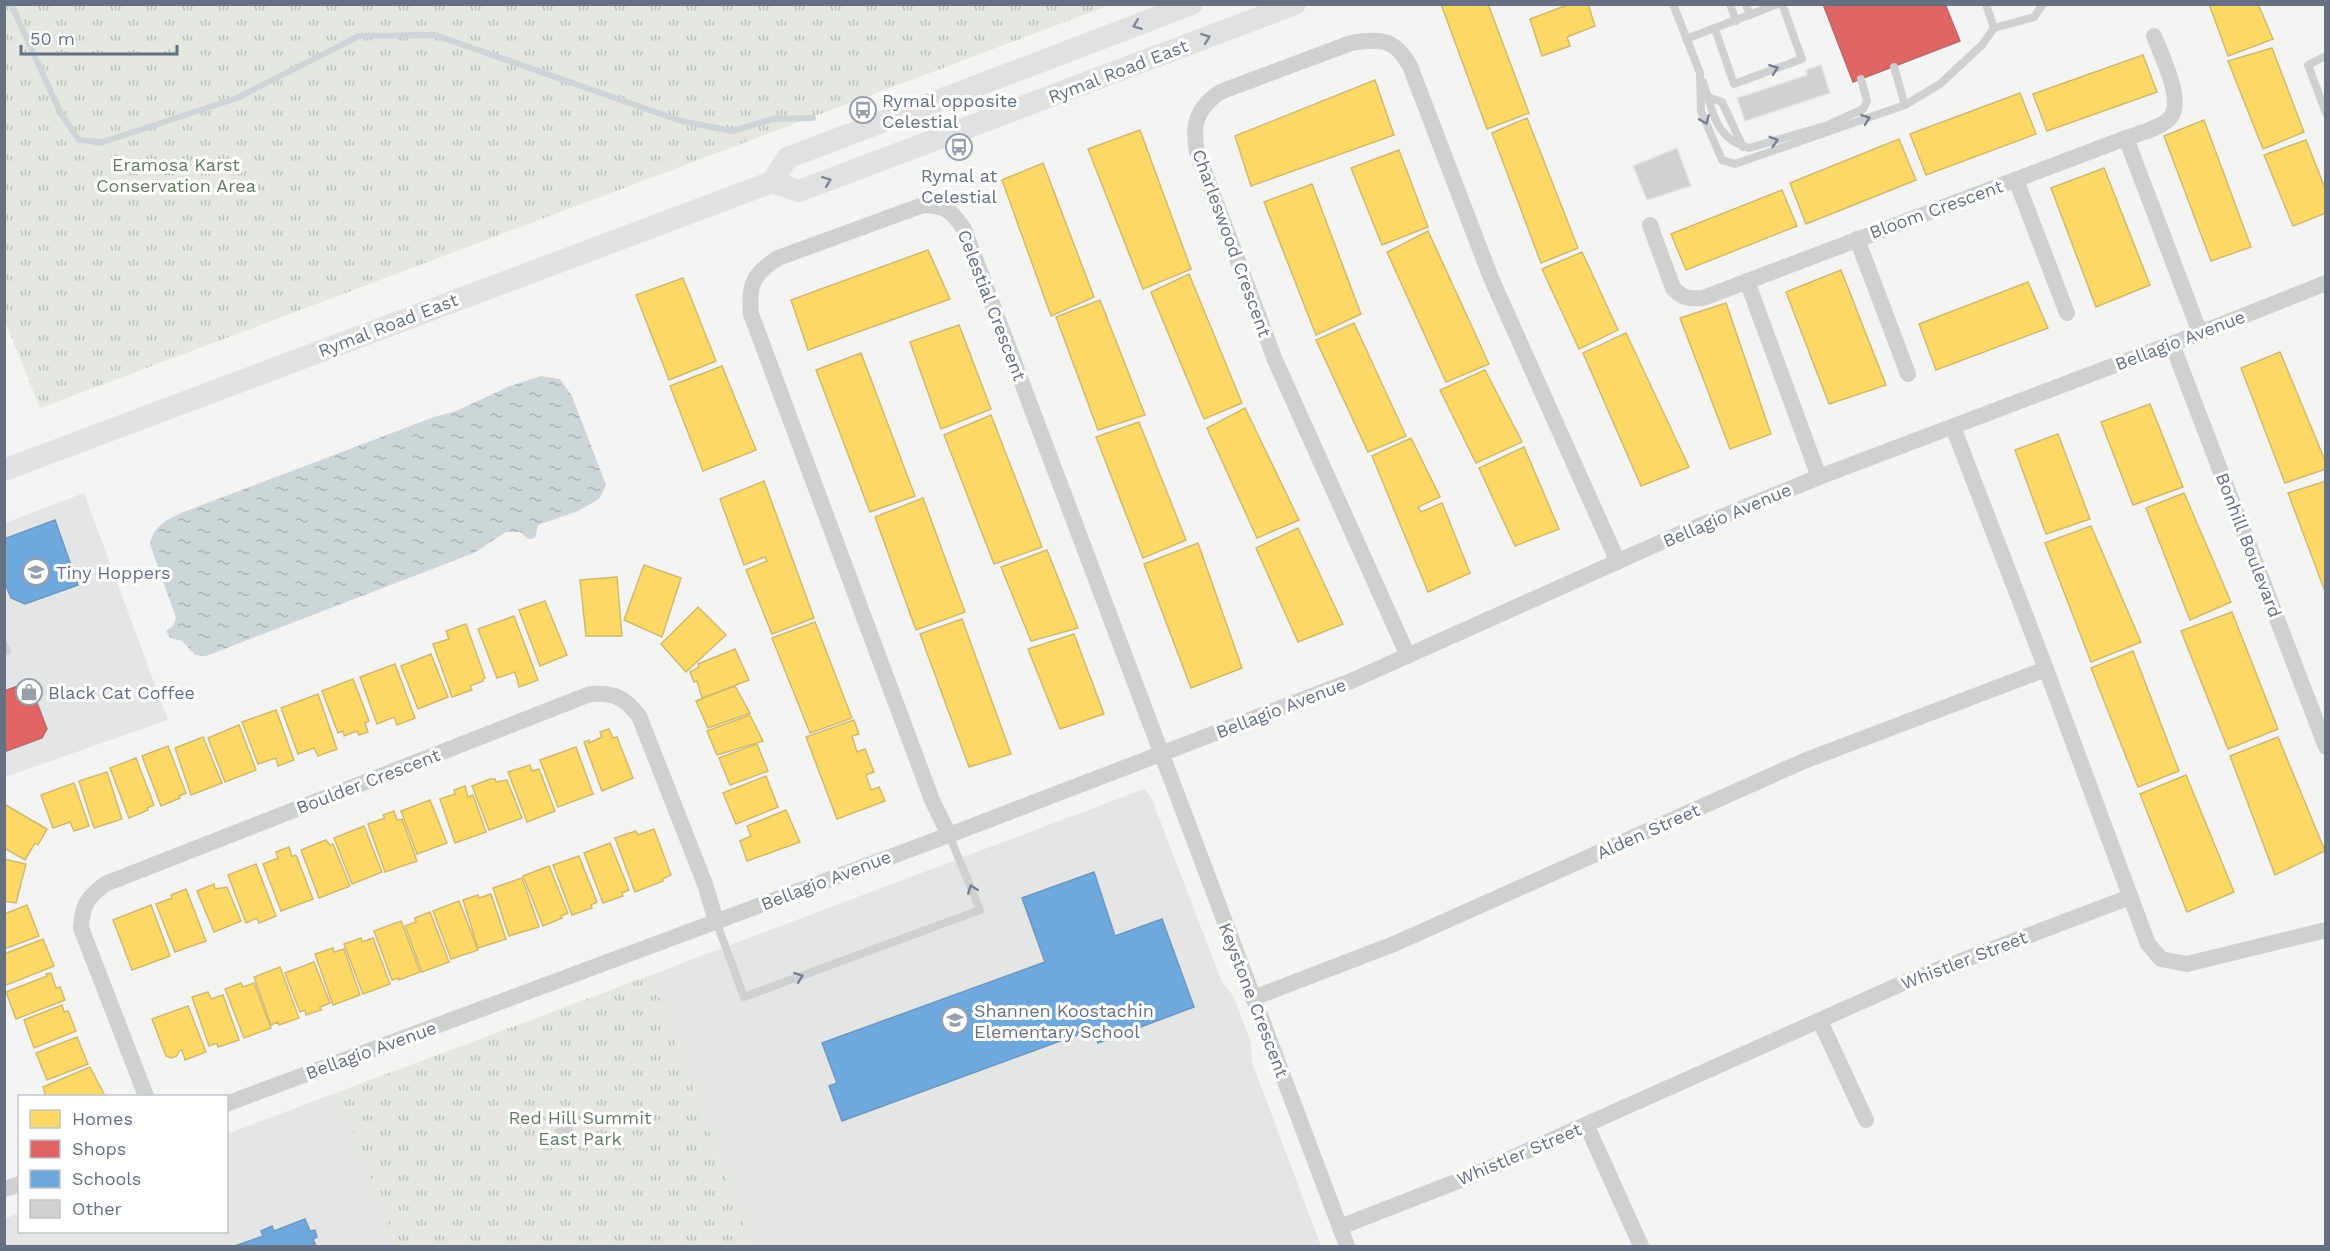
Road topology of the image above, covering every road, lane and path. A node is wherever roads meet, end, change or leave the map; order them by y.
1 (1192, 4) edge
2 (1295, 4) edge
3 (1673, 4) edge
4 (1730, 4) edge
5 (1746, 4) edge
6 (1780, 4) edge
7 (1986, 4) edge
8 (2043, 4) edge
9 (1762, 7) edge
10 (1750, 15) junction
11 (1736, 21) junction
12 (1994, 28) junction
13 (1715, 29) junction
14 (2154, 36) dead end
15 (1686, 39) junction
16 (2325, 56) edge
17 (1894, 67) dead end
18 (1700, 73) junction
19 (1861, 79) dead end
20 (1708, 97) junction
21 (1905, 105) junction
22 (2325, 113) edge
23 (2126, 138) junction
24 (1743, 147) junction
25 (2016, 180) junction
26 (772, 182) junction
27 (1650, 225) dead end
28 (1857, 239) junction
29 (1747, 281) junction
30 (2325, 284) edge
31 (2067, 313) dead end
32 (2200, 333) junction
33 (2172, 344) junction
34 (1908, 374) dead end
35 (1953, 427) junction
36 (4, 470) edge
37 (1819, 477) junction
38 (1618, 562) junction
39 (4, 645) edge
40 (4, 651) edge
41 (1408, 656) junction
42 (2046, 669) junction
43 (2325, 747) edge
44 (1162, 753) junction
45 (949, 834) junction
46 (2130, 897) junction
47 (716, 921) junction
48 (2325, 930) edge
49 (1253, 998) junction
50 (1820, 1021) junction
51 (146, 1095) edge
52 (228, 1103) edge
53 (1866, 1120) dead end
54 (1587, 1126) junction
55 (1340, 1227) junction
56 (1347, 1246) edge
57 (1641, 1246) edge

1 -> 26 main road, Rymal Road East
26 -> 2 main road, Rymal Road East
3 - 15 lane
4 - 11 lane
5 - 10 lane
6 - 9 lane
13 -> 6 lane
7 - 12 lane
8 - 12 lane
9 - 10 lane
10 - 11 lane
11 - 13 lane
12 - 21 lane
13 - 15 lane
14 - 23 street, Bloom Crescent
15 - 18 lane
16 - 22 lane
17 - 21 lane
18 - 20 lane
18 -> 21 lane
24 -> 19 lane
20 - 24 lane
20 - 24 lane
23 - 25 street, Bloom Crescent
23 - 32 street
25 - 28 street, Bloom Crescent
25 - 31 street
26 - 36 main road, Rymal Road East
27 - 29 street, Bloom Crescent
28 - 29 street, Bloom Crescent
28 - 34 street
29 - 37 street
30 - 32 street, Bellagio Avenue
32 - 33 street, Bellagio Avenue
33 - 35 street, Bellagio Avenue
33 - 43 street, Bonhill Boulevard
35 - 37 street, Bellagio Avenue
35 - 42 street
37 - 38 street, Bellagio Avenue
38 - 41 street, Bellagio Avenue
38 - 41 street, Charleswood Crescent
39 - 40 lane
41 - 44 street, Bellagio Avenue
42 - 46 street
42 - 49 street, Alden Street
44 - 45 street, Bellagio Avenue
44 - 45 street, Celestial Crescent
44 - 49 street, Keystone Crescent
45 - 47 street, Bellagio Avenue
47 -> 45 lane
46 - 48 street
46 - 50 street, Whistler Street
47 - 51 street, Boulder Crescent
47 - 52 street, Bellagio Avenue
49 - 55 street, Keystone Crescent
50 - 53 street
50 - 54 street, Whistler Street
54 - 55 street, Whistler Street
54 - 57 street
55 - 56 street, Keystone Crescent

